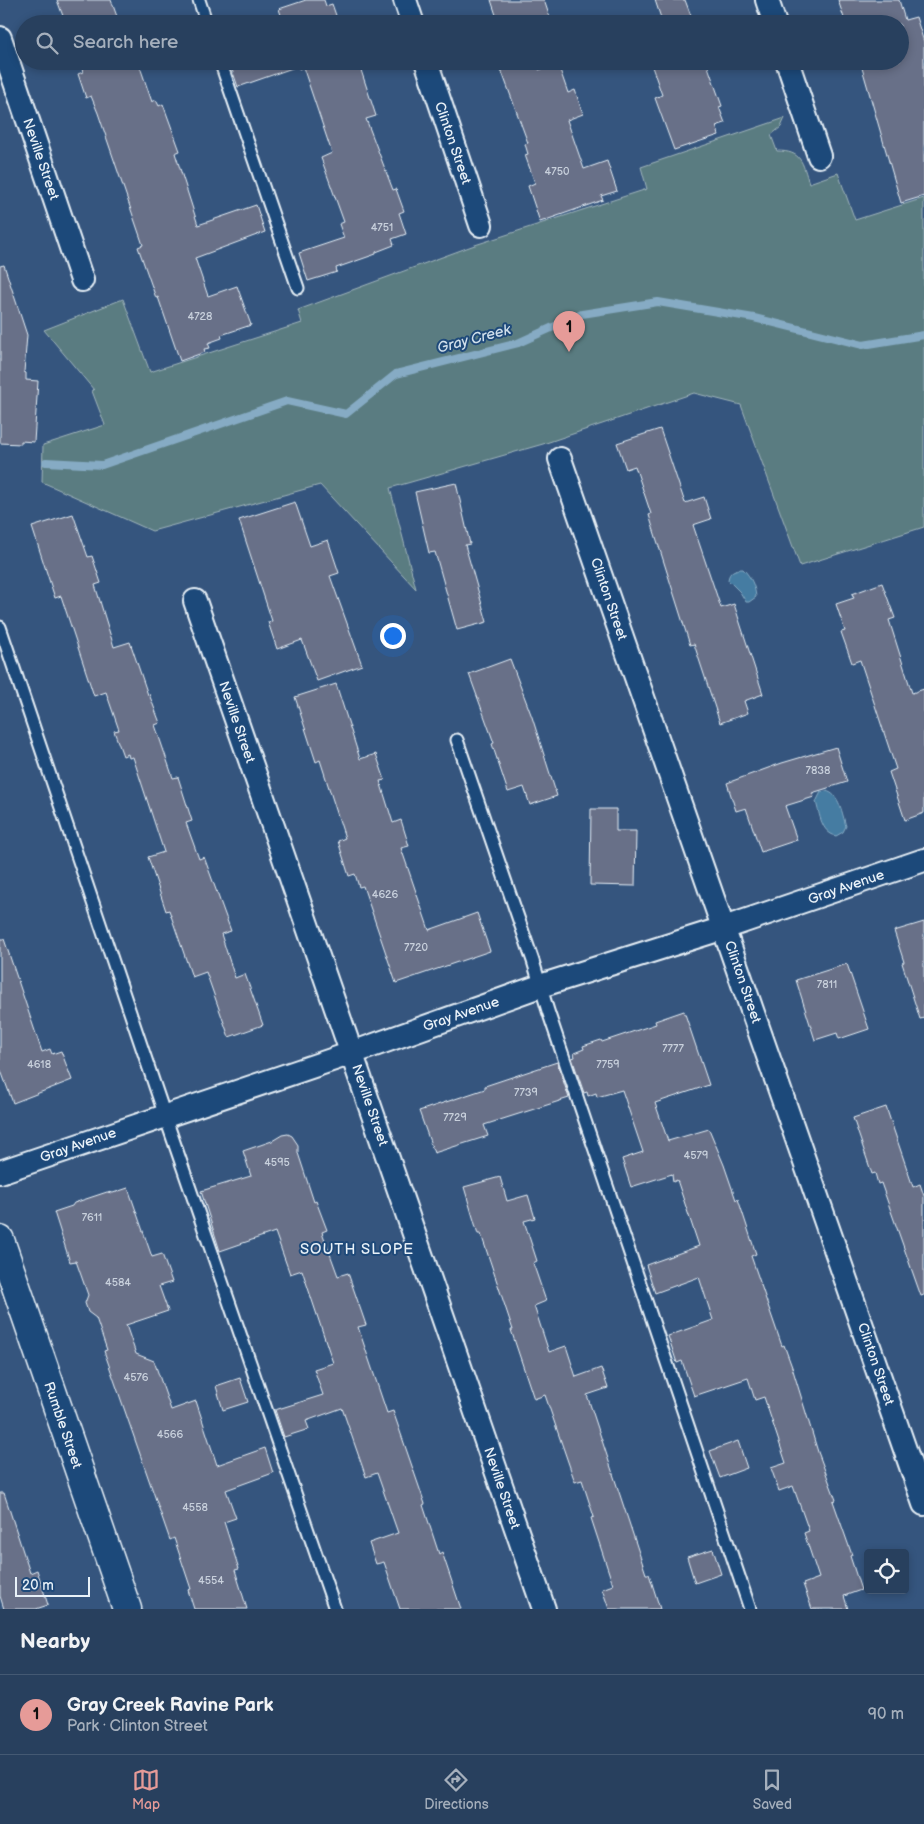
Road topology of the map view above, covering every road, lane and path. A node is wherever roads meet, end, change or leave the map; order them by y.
1 (199, 0) edge
2 (405, 0) edge
3 (767, 0) edge
4 (204, 15) edge
5 (410, 15) edge
6 (772, 15) edge
7 (0, 38) edge
8 (223, 70) edge
9 (429, 70) edge
10 (790, 70) edge
11 (819, 156) dead end
12 (481, 225) dead end
13 (82, 280) dead end
14 (298, 288) dead end
15 (560, 459) dead end
16 (194, 601) dead end
17 (0, 629) edge
18 (457, 740) dead end
19 (924, 860) edge
20 (724, 928) junction
21 (540, 986) junction
22 (352, 1053) junction
23 (165, 1116) junction
24 (0, 1172) edge
25 (0, 1240) edge
26 (924, 1504) edge
27 (127, 1609) edge
28 (335, 1609) edge
29 (544, 1609) edge
30 (750, 1609) edge

1 - 4 lane
2 - 5 street
3 - 6 street
7 - 13 street, Neville Street
8 - 14 lane
9 - 12 street, Clinton Street
10 - 11 street
15 - 20 street, Clinton Street
16 - 22 street, Neville Street
17 - 23 lane
18 - 21 lane
19 - 20 street, Gray Avenue
20 - 21 street, Gray Avenue
20 - 26 street, Clinton Street
21 - 22 street, Gray Avenue
21 - 30 lane
22 - 23 street, Gray Avenue
22 - 29 street, Neville Street
23 - 24 street, Gray Avenue
23 - 28 lane
25 - 27 street, Rumble Street

